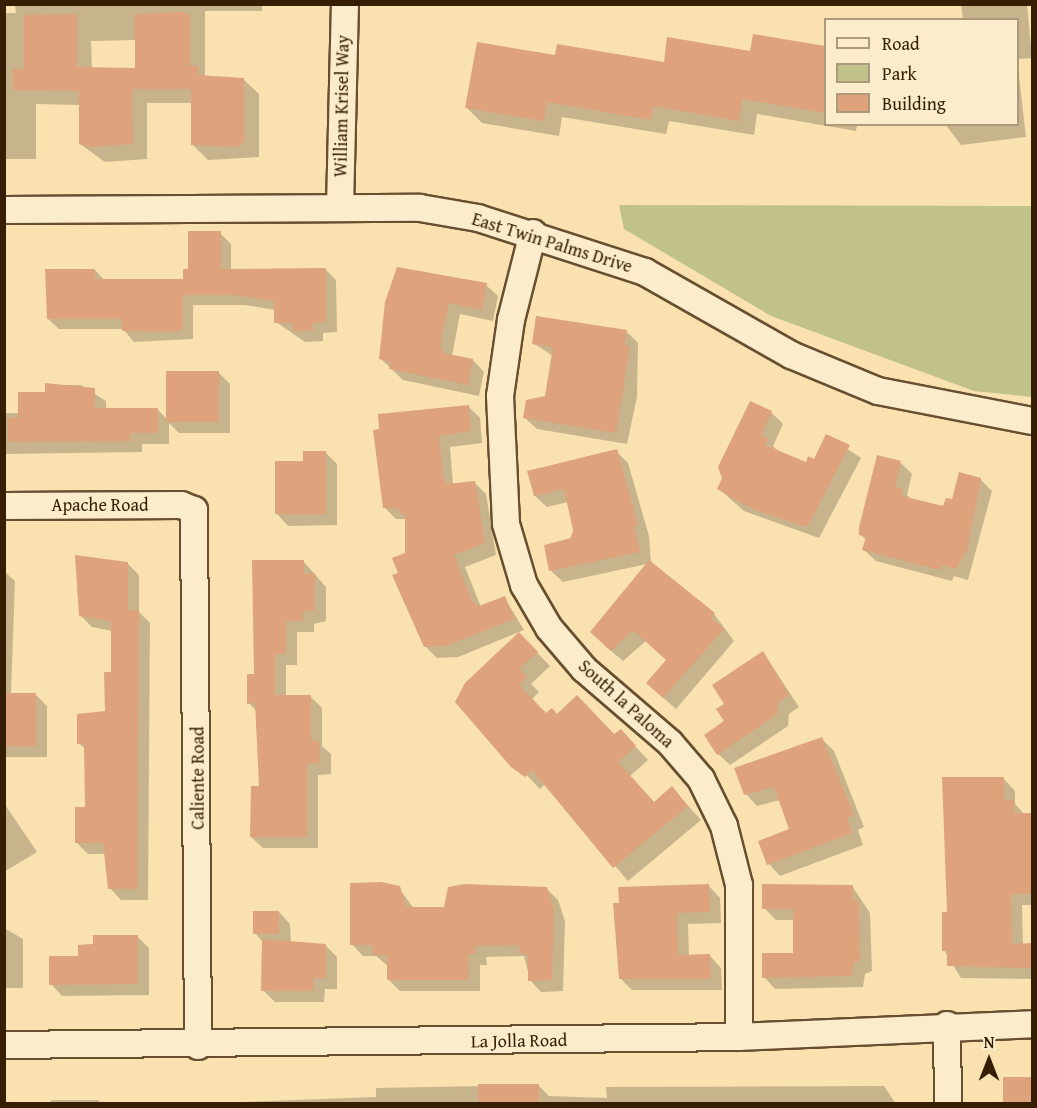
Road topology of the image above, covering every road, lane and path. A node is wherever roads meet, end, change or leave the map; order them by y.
1 (345, 4) edge
2 (340, 207) junction
3 (4, 210) edge
4 (533, 234) junction
5 (1032, 421) edge
6 (4, 506) edge
7 (194, 510) joint
8 (947, 1024) junction
9 (1032, 1024) edge
10 (739, 1037) junction
11 (4, 1045) edge
12 (198, 1046) junction
13 (948, 1104) edge

1 - 2 street, William Krisel Way
2 - 3 street, East Twin Palms Drive
2 - 4 street, East Twin Palms Drive
4 - 5 street, East Twin Palms Drive
4 - 10 street, South la Paloma
6 - 7 street, Apache Road
7 - 12 street, Caliente Road
8 - 9 street, La Jolla Road
8 - 10 street, La Jolla Road
8 - 13 street
10 - 12 street, La Jolla Road
11 - 12 street, La Jolla Road

